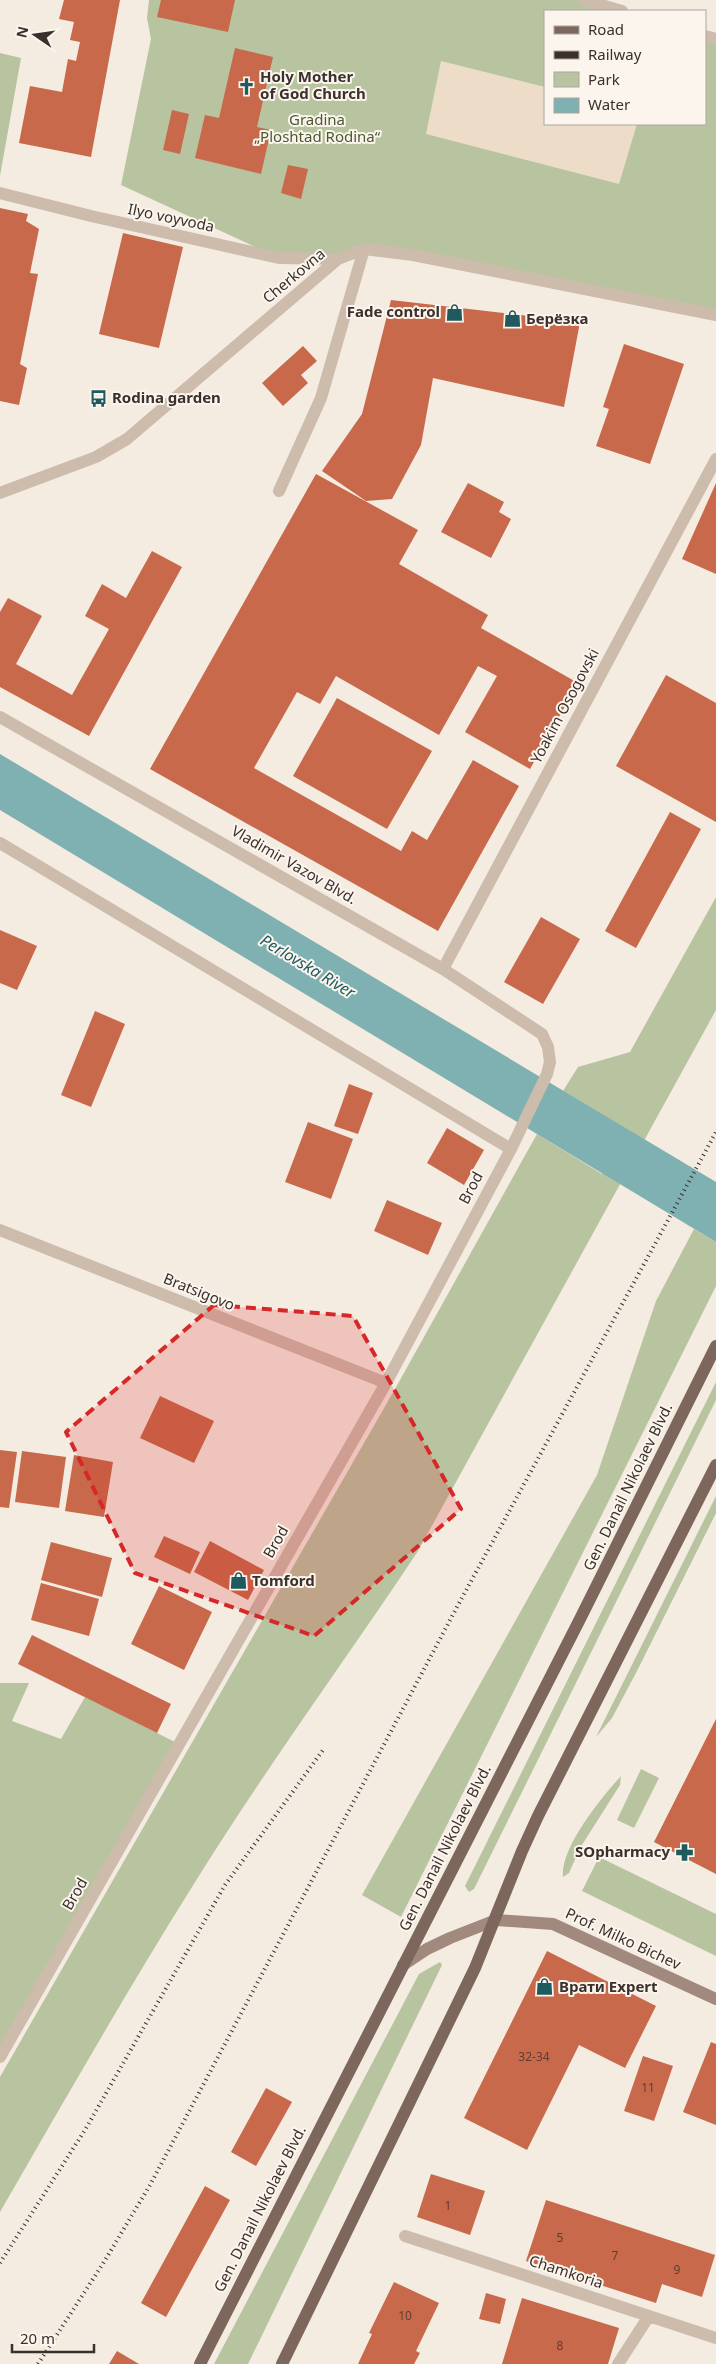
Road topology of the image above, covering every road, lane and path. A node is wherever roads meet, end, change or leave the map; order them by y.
1 (584, 0) edge
2 (619, 10) edge
3 (0, 193) edge
4 (364, 249) junction
5 (338, 259) junction
6 (716, 314) edge
7 (716, 459) edge
8 (279, 491) dead end
9 (0, 493) edge
10 (0, 717) edge
11 (0, 843) edge
12 (443, 968) junction
13 (548, 1068) joint
14 (511, 1149) junction
15 (0, 1230) edge
16 (716, 1346) edge
17 (386, 1384) junction
18 (716, 1465) edge
19 (496, 1920) junction
20 (403, 1965) junction
21 (716, 1999) edge
22 (0, 2057) edge
23 (405, 2236) dead end
24 (649, 2316) junction
25 (716, 2338) edge
26 (200, 2364) edge
27 (282, 2364) edge
28 (618, 2364) edge

1 - 2 street
3 - 5 street, Ilyo voyvoda
4 - 5 street, Cherkovna
4 - 6 street, Cherkovna
4 - 8 street
5 - 9 street, Cherkovna
7 - 12 street, Yoakim Osogovski
10 - 12 street, Vladimir Vazov Blvd.
11 - 14 street
12 - 13 street, Vladimir Vazov Blvd.
13 - 14 street, Brod
14 - 17 street, Brod
15 - 17 street, Bratsigovo
16 - 20 main road, Gen. Danail Nikolaev Blvd.
17 - 22 street, Brod
18 - 19 main road
19 - 20 main road, Prof. Milko Bichev
19 - 21 main road, Prof. Milko Bichev
19 - 27 main road
20 - 26 main road, Gen. Danail Nikolaev Blvd.
23 - 24 street, Chamkoria
24 - 25 street, Chamkoria
24 - 28 street

